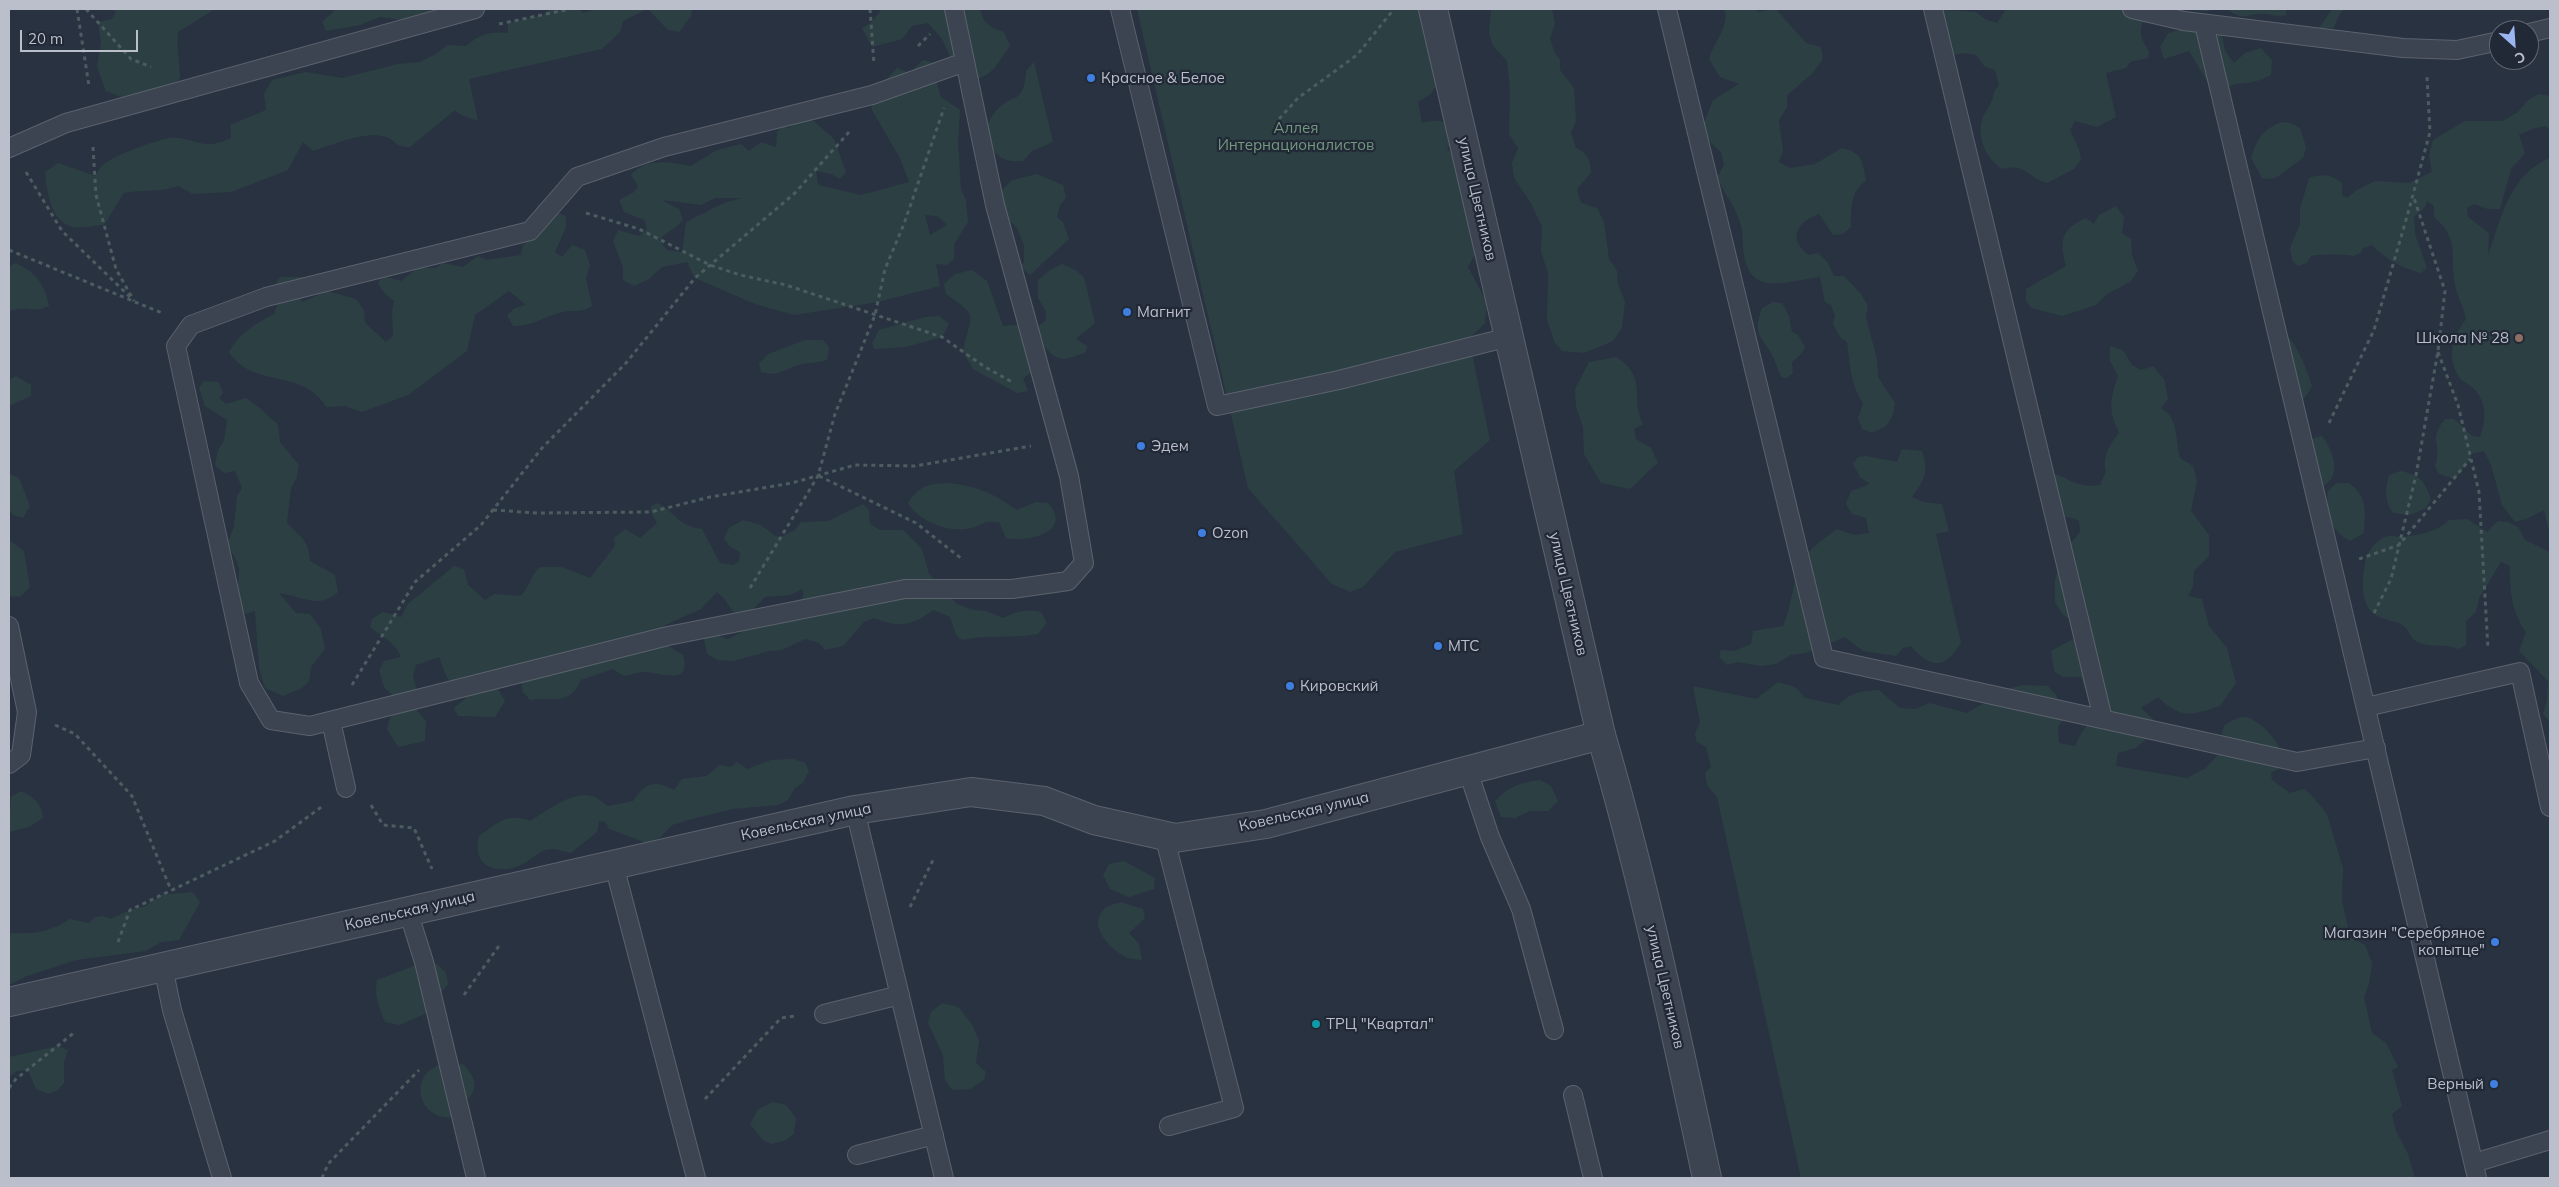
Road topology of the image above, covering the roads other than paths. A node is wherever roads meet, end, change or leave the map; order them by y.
1 (475, 9) edge
2 (954, 9) edge
3 (1120, 9) edge
4 (1433, 9) edge
5 (1667, 9) edge
6 (1933, 9) edge
7 (2132, 9) edge
8 (2204, 24) junction
9 (2489, 42) edge
10 (965, 62) junction
11 (9, 148) edge
12 (1509, 337) junction
13 (9, 626) edge
14 (2366, 707) junction
15 (2103, 719) junction
16 (331, 721) junction
17 (1601, 735) junction
18 (2376, 748) junction
19 (9, 764) edge
20 (1468, 771) junction
21 (346, 788) road end
22 (2550, 807) edge
23 (856, 810) junction
24 (1164, 835) junction
25 (614, 865) junction
26 (408, 911) junction
27 (163, 967) junction
28 (900, 995) junction
29 (9, 1002) edge
30 (824, 1014) road end
31 (1554, 1030) dead end
32 (1573, 1095) dead end
33 (1169, 1126) dead end
34 (934, 1135) junction
35 (2550, 1140) edge
36 (857, 1155) dead end
37 (2475, 1170) edge
38 (222, 1178) edge
39 (476, 1178) edge
40 (696, 1178) edge
41 (944, 1178) edge
42 (1593, 1178) edge
43 (1708, 1178) edge

1 - 11 lane
2 - 10 lane
3 - 12 lane
4 - 12 street, улица Цветников
5 - 15 lane
6 - 15 lane
7 - 8 lane
8 - 9 lane
8 - 14 lane
10 - 16 lane
10 - 16 lane
12 - 17 street, улица Цветников
13 - 19 lane
14 - 18 lane
14 - 22 lane
15 - 18 lane
16 - 21 lane
17 - 20 street, Ковельская улица
17 - 43 street, улица Цветников
18 - 37 lane
20 - 24 street, Ковельская улица
20 - 31 lane
23 - 24 street, Ковельская улица
23 - 25 street, Ковельская улица
23 - 28 lane
24 - 33 lane
25 - 26 street, Ковельская улица
25 - 40 lane
26 - 27 street, Ковельская улица
26 - 39 lane
27 - 29 street, Ковельская улица
27 - 38 lane
28 - 30 lane
28 - 34 lane
32 - 42 lane
34 - 36 lane
34 - 41 lane
35 - 37 lane

